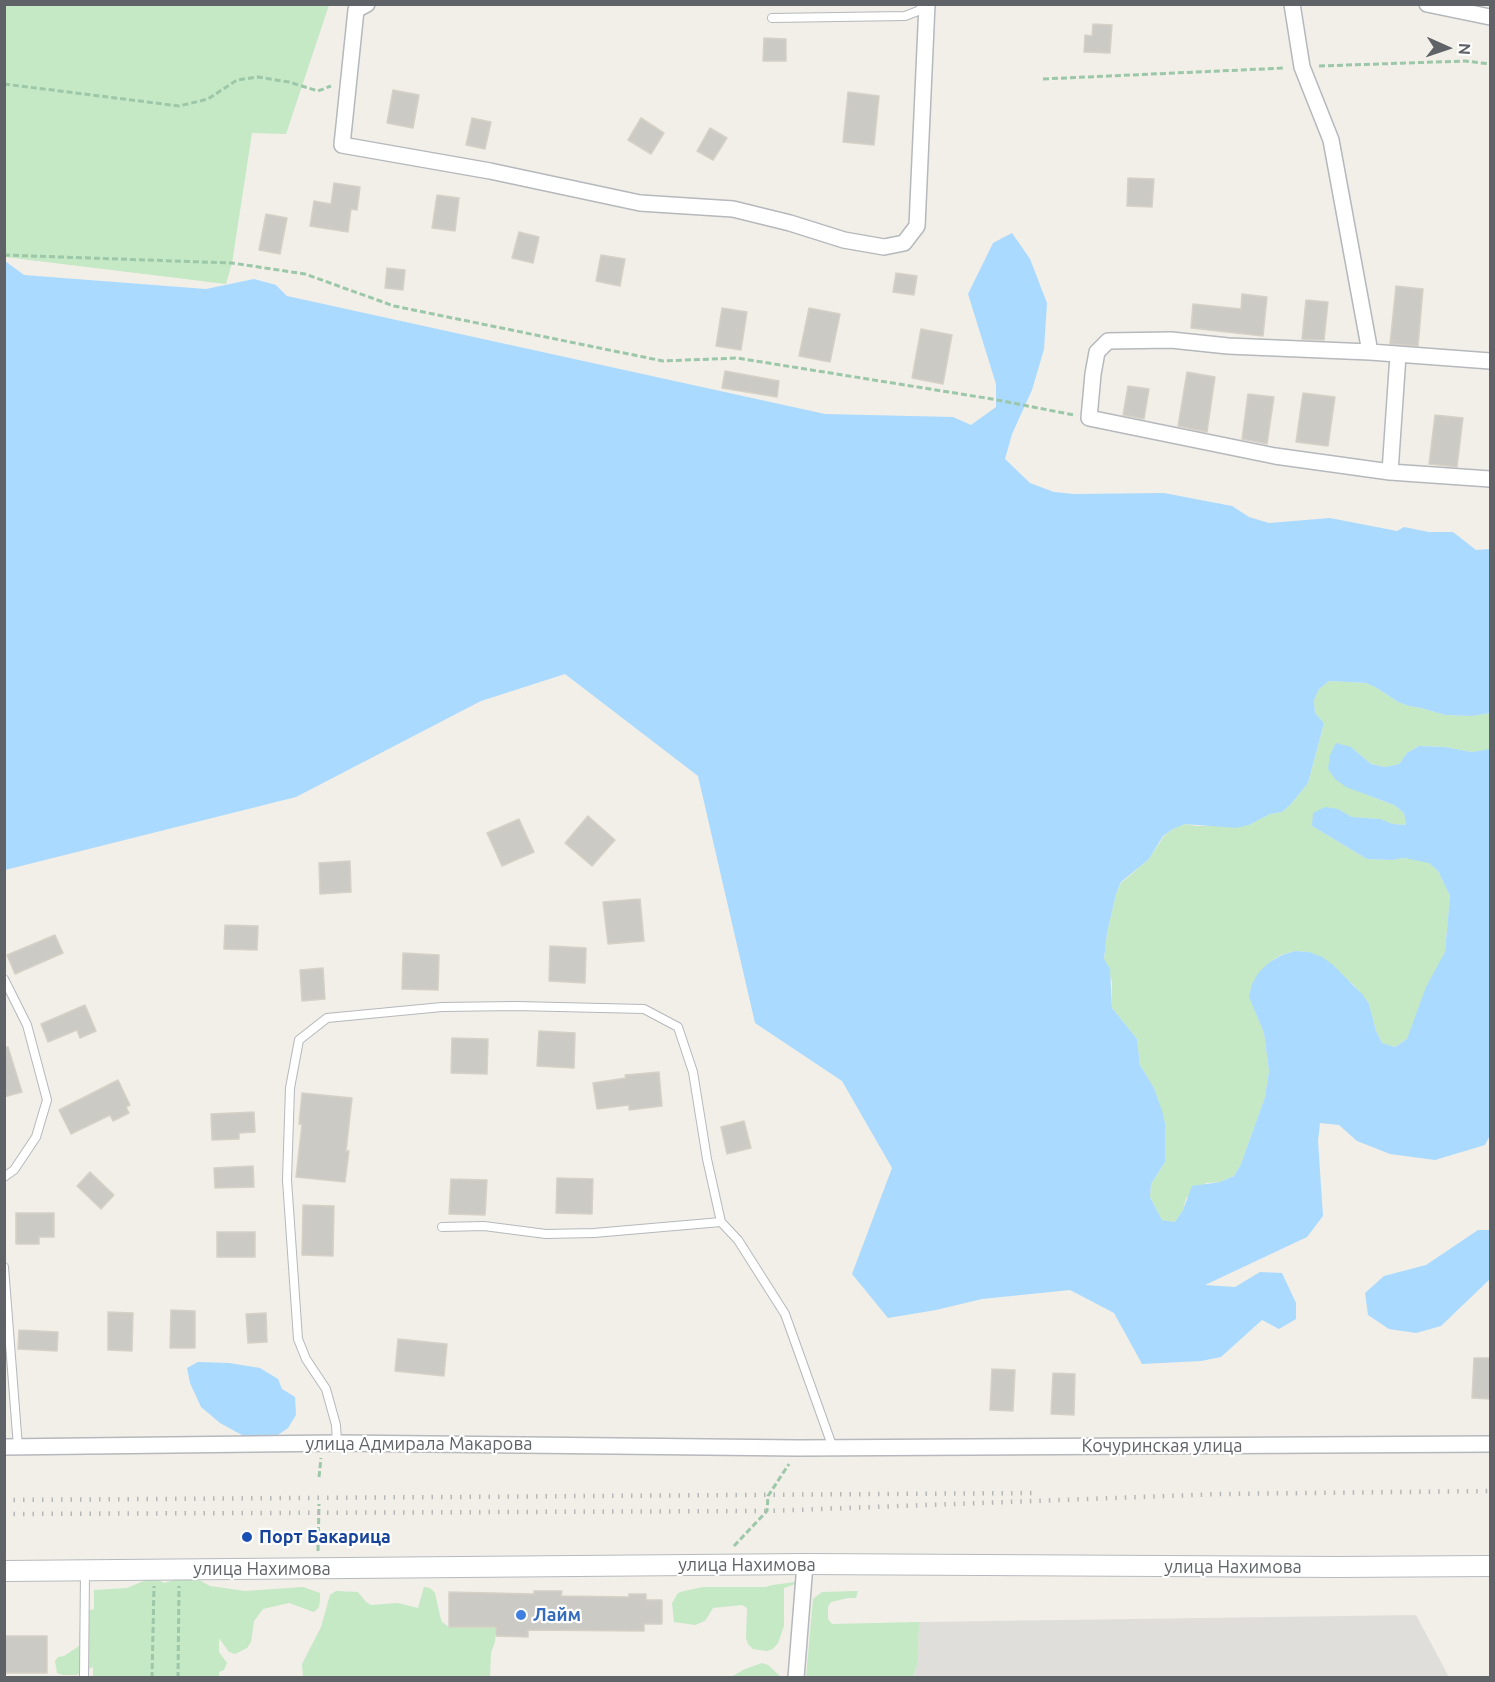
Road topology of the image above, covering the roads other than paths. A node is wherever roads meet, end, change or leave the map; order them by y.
1 (367, 4) edge
2 (927, 4) edge
3 (1292, 4) edge
4 (1427, 4) edge
5 (1491, 17) edge
6 (772, 18) dead end
7 (1370, 352) junction
8 (1398, 355) junction
9 (1491, 361) edge
10 (1390, 472) junction
11 (1491, 479) edge
12 (4, 979) edge
13 (4, 1176) edge
14 (721, 1221) junction
15 (442, 1227) dead end
16 (4, 1267) edge
17 (337, 1443) junction
18 (1491, 1444) edge
19 (11, 1447) edge
20 (833, 1448) junction
21 (805, 1564) junction
22 (1491, 1566) edge
23 (86, 1570) junction
24 (4, 1571) edge
25 (84, 1677) edge
26 (796, 1677) edge

1 - 2 street
2 - 6 lane
3 - 7 street
4 - 5 street
7 - 8 street
7 - 10 street
8 - 9 street
8 - 10 street
10 - 11 street
12 - 13 lane
14 - 15 lane
14 - 17 lane
14 - 20 lane
16 - 19 lane
17 - 19 street, улица Адмирала Макарова
17 - 20 street, улица Адмирала Макарова
18 - 20 street, Кочуринская улица
21 - 22 main road, улица Нахимова
21 - 23 main road, улица Нахимова
21 - 26 street
23 - 24 main road, улица Нахимова
23 - 25 lane

